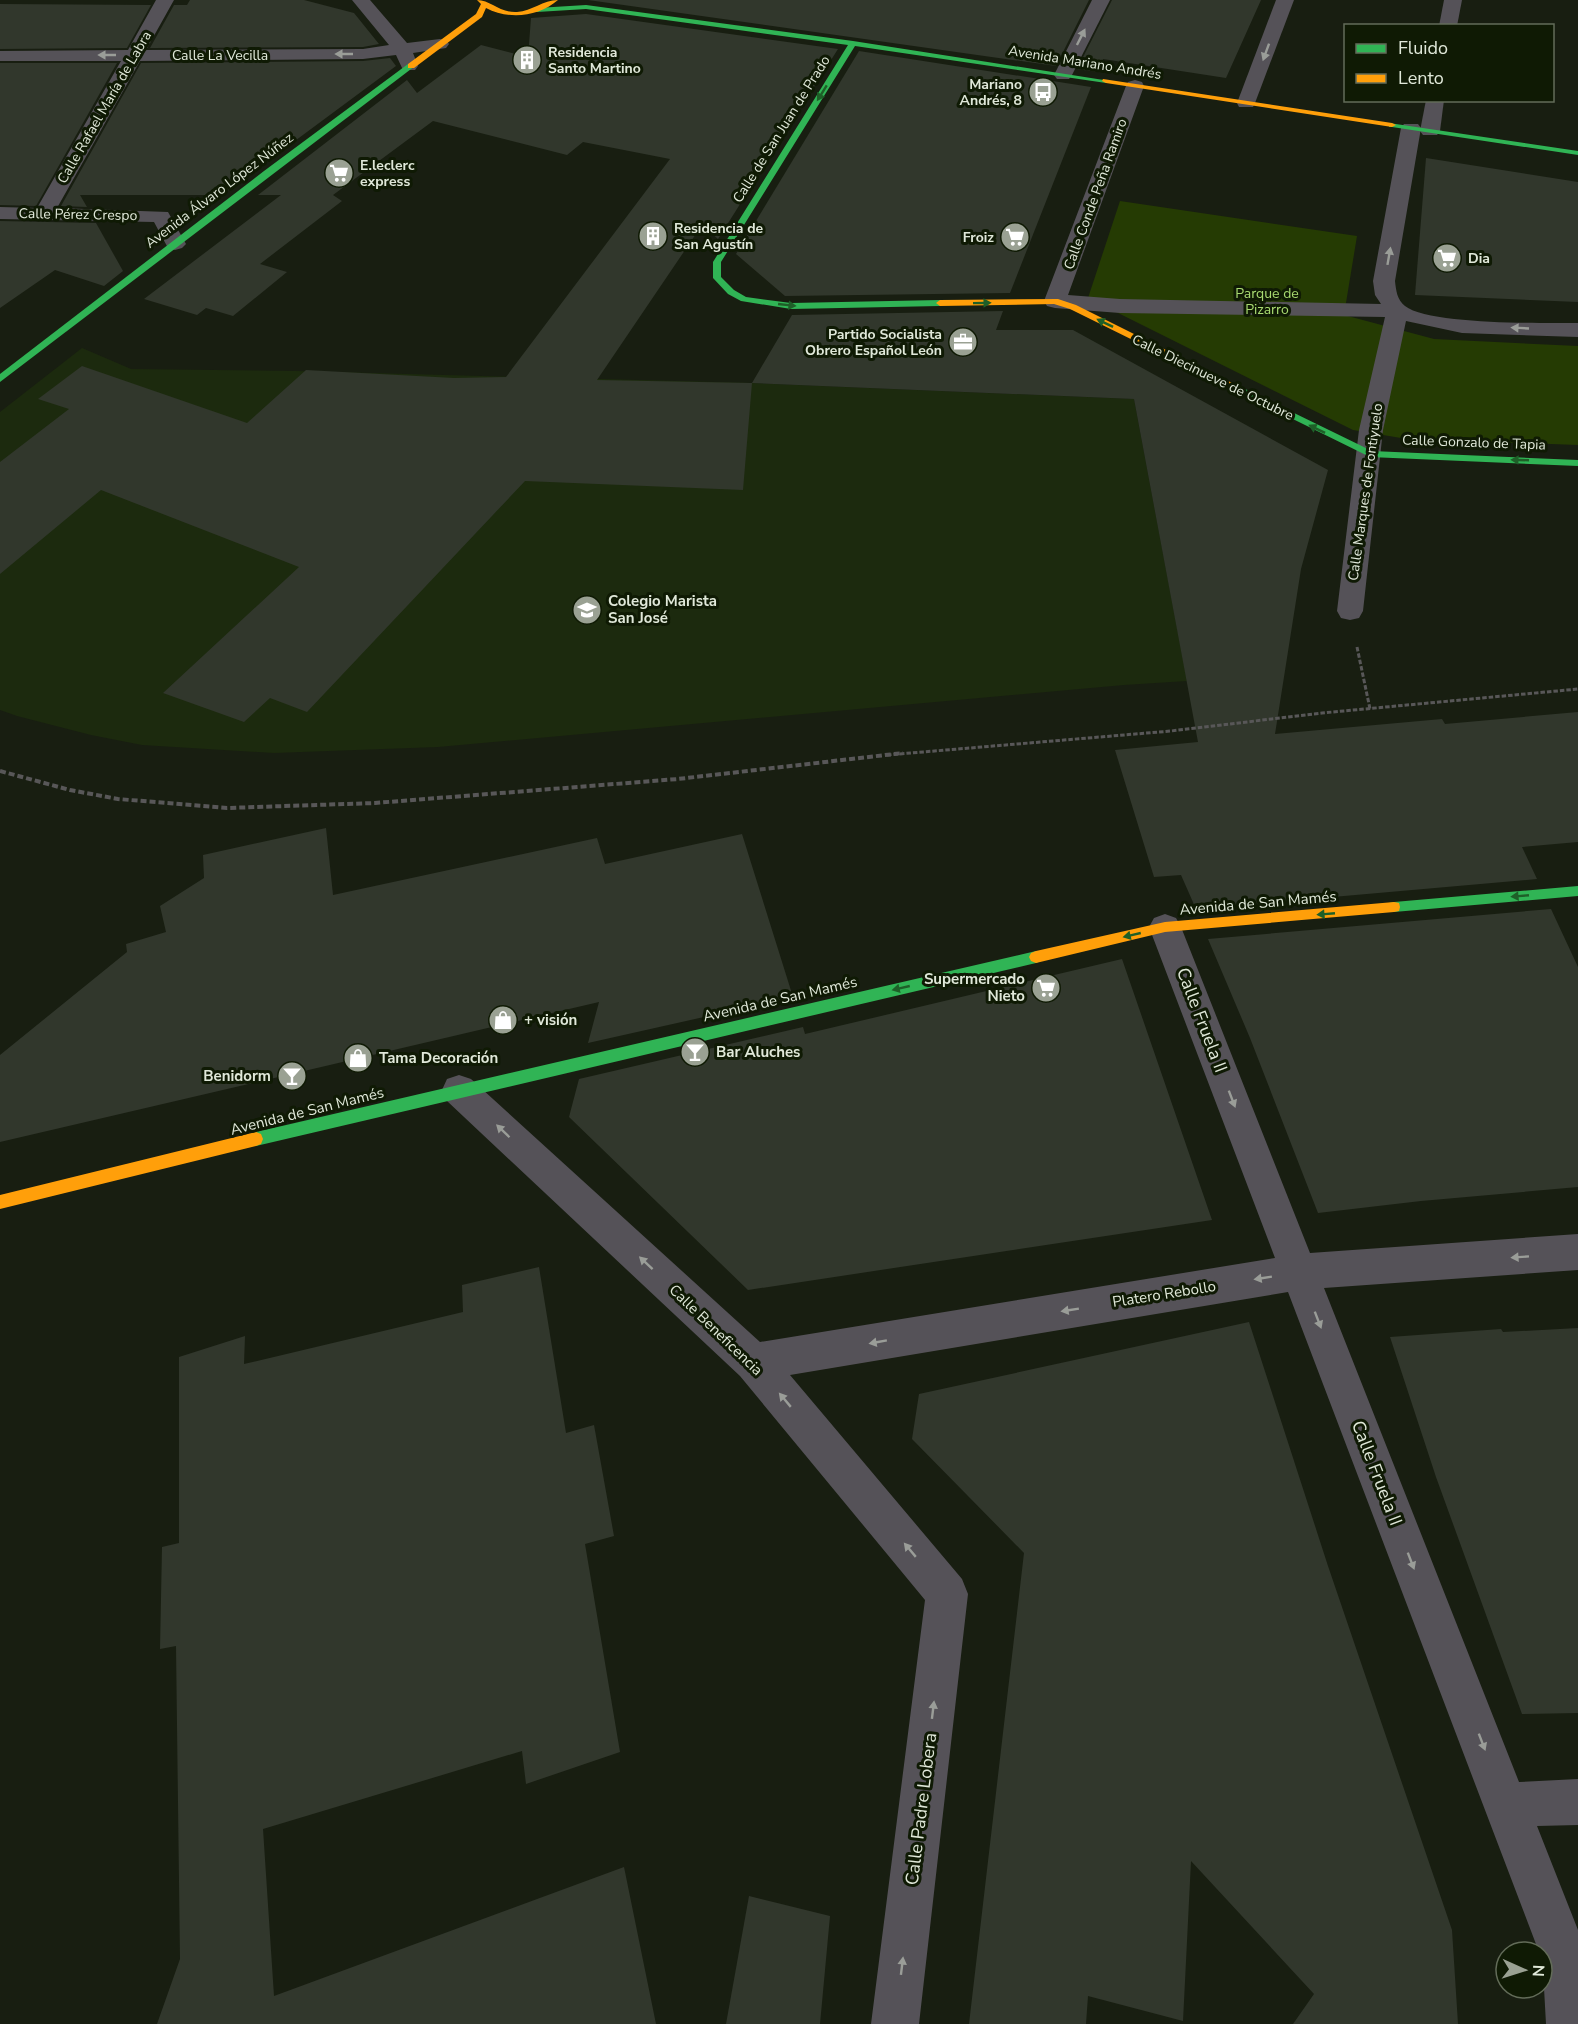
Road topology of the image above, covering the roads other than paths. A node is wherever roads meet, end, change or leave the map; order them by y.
1 (165, 0) edge
2 (361, 0) edge
3 (554, 0) edge
4 (567, 0) edge
5 (1101, 0) edge
6 (1285, 0) edge
7 (1453, 0) edge
8 (483, 3) edge
9 (586, 7) junction
10 (537, 10) junction
11 (507, 13) junction
12 (1448, 24) edge
13 (460, 29) junction
14 (853, 43) junction
15 (440, 44) joint
16 (134, 55) junction
17 (0, 56) edge
18 (406, 59) junction
19 (1063, 75) junction
20 (1135, 86) junction
21 (1434, 102) edge
22 (1246, 103) junction
23 (1420, 130) junction
24 (1578, 153) edge
25 (0, 213) edge
26 (44, 213) junction
27 (175, 244) junction
28 (731, 292) joint
29 (1055, 301) junction
30 (1397, 311) junction
31 (1578, 330) edge
32 (0, 379) edge
33 (1370, 454) junction
34 (1578, 463) edge
35 (1350, 611) road end
36 (1578, 891) edge
37 (1165, 927) junction
38 (459, 1090) junction
39 (0, 1202) edge
40 (1578, 1252) edge
41 (1299, 1272) junction
42 (753, 1362) junction
43 (947, 1594) joint
44 (1578, 1802) edge
45 (1506, 1805) junction
46 (895, 2024) edge
47 (1570, 2024) edge

1 - 16 street, Calle Rafael María de Labra
2 - 18 street
3 - 10 street
4 - 9 street, Avenida Mariano Andrés
19 -> 5 street
6 -> 22 street
7 - 12 street
8 - 11 street
8 - 13 street
9 - 10 street, Avenida Mariano Andrés
9 - 14 street, Avenida Mariano Andrés
10 - 11 street, Avenida Mariano Andrés
11 - 13 street
13 - 15 street
14 - 19 street, Avenida Mariano Andrés
14 -> 28 street, Calle de San Juan de Prado
15 - 18 street, Calle La Vecilla
16 -> 17 street, Calle La Vecilla
18 -> 16 street, Calle La Vecilla
16 - 26 street, Calle Rafael María de Labra
18 - 27 street, Avenida Álvaro López Núñez
19 - 20 street, Avenida Mariano Andrés
20 - 22 street, Avenida Mariano Andrés
20 - 29 street, Calle Conde Peña Ramiro
21 - 23 street
22 - 23 street, Avenida Mariano Andrés
23 - 24 street, Avenida Mariano Andrés
30 -> 23 street
25 - 26 street, Calle Pérez Crespo
26 - 27 street, Calle Pérez Crespo
27 - 32 street, Avenida Álvaro López Núñez
28 -> 29 street, Calle Diecinueve de Octubre
29 - 30 street, Calle Diecinueve de Octubre
33 -> 29 street, Calle Diecinueve de Octubre
31 -> 30 street, Calle Diecinueve de Octubre
30 - 33 street, Calle Marques de Fontiyuelo
34 -> 33 street, Calle Gonzalo de Tapia
33 - 35 street, Calle Marques de Fontiyuelo
36 -> 37 street, Avenida de San Mamés
37 -> 38 street, Avenida de San Mamés
37 -> 41 street, Calle Fruela II
38 - 39 street, Avenida de San Mamés
42 -> 38 street, Calle Beneficencia
40 -> 41 street, Platero Rebollo
41 -> 42 street, Platero Rebollo
41 -> 45 street, Calle Fruela II
43 -> 42 street, Calle Beneficencia
46 -> 43 street, Calle Padre Lobera
44 - 45 street
45 - 47 street, Calle Fruela II

